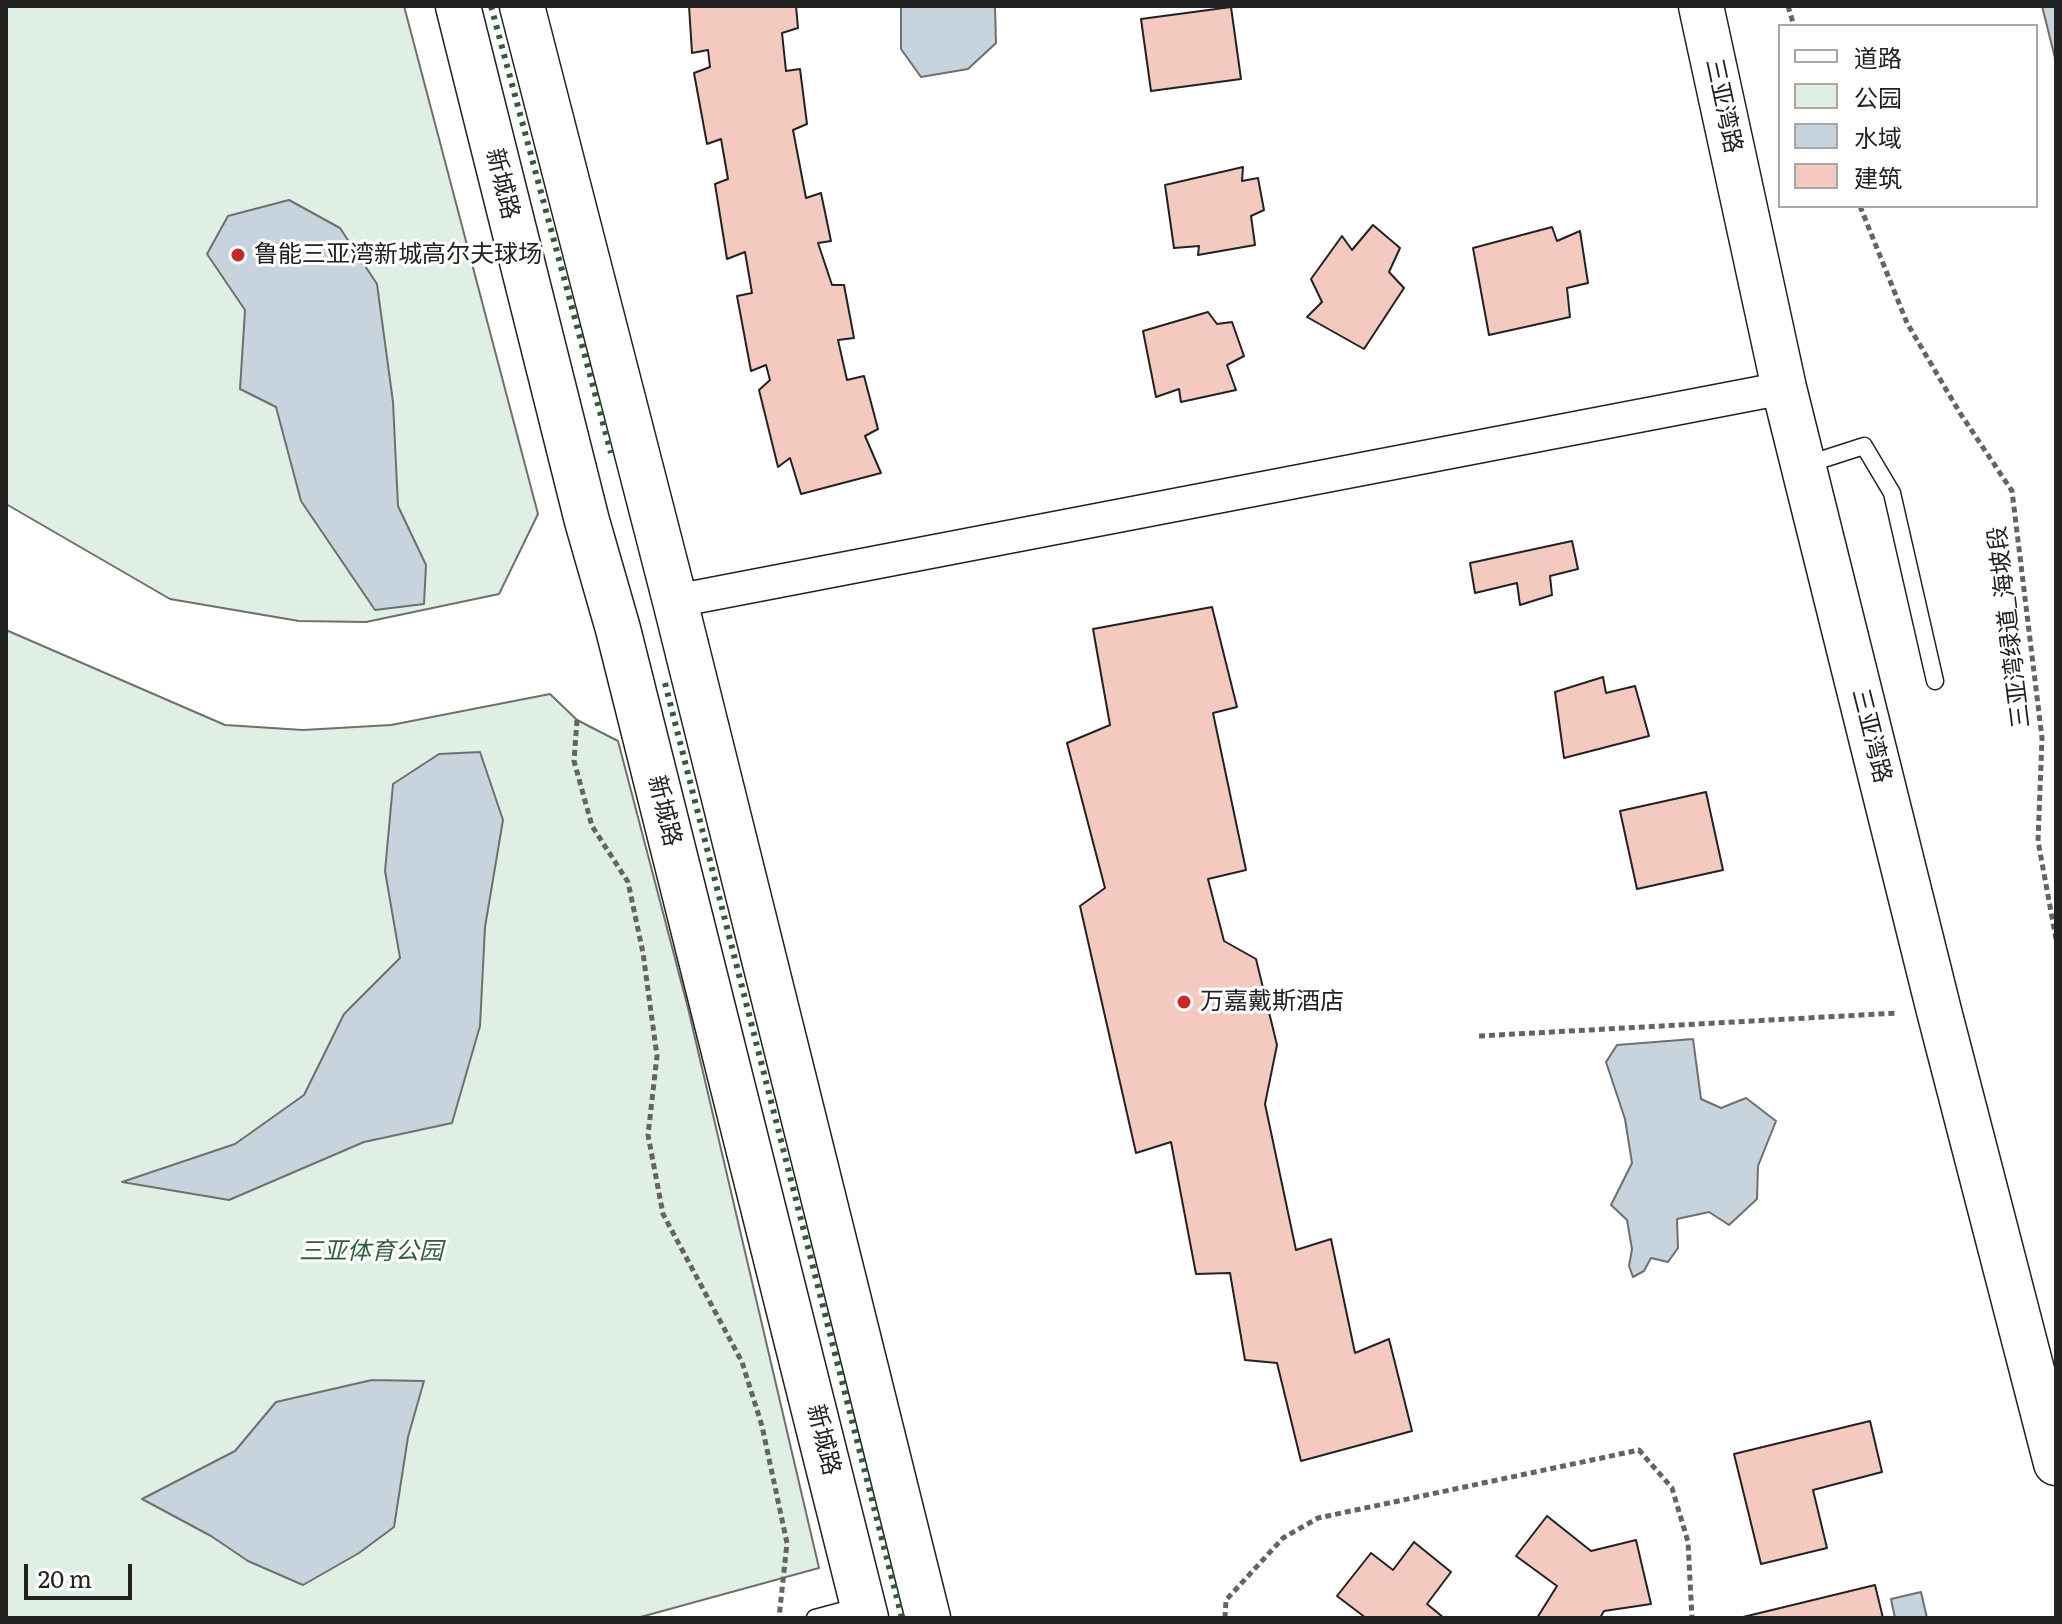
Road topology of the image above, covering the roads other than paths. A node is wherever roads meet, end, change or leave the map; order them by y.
1 (458, 6) edge
2 (522, 6) edge
3 (1701, 6) edge
4 (1784, 388) junction
5 (1804, 465) junction
6 (675, 601) junction
7 (1935, 681) dead end
8 (2056, 1463) edge
9 (865, 1611) edge
10 (815, 1618) edge
11 (928, 1618) edge

1 - 9 main road, 新城路
2 - 6 main road
3 - 4 main road, 三亚湾路
4 - 5 main road, 三亚湾路
4 - 6 street
5 - 7 lane
5 - 8 main road, 三亚湾路
6 - 11 main road
9 - 10 lane

